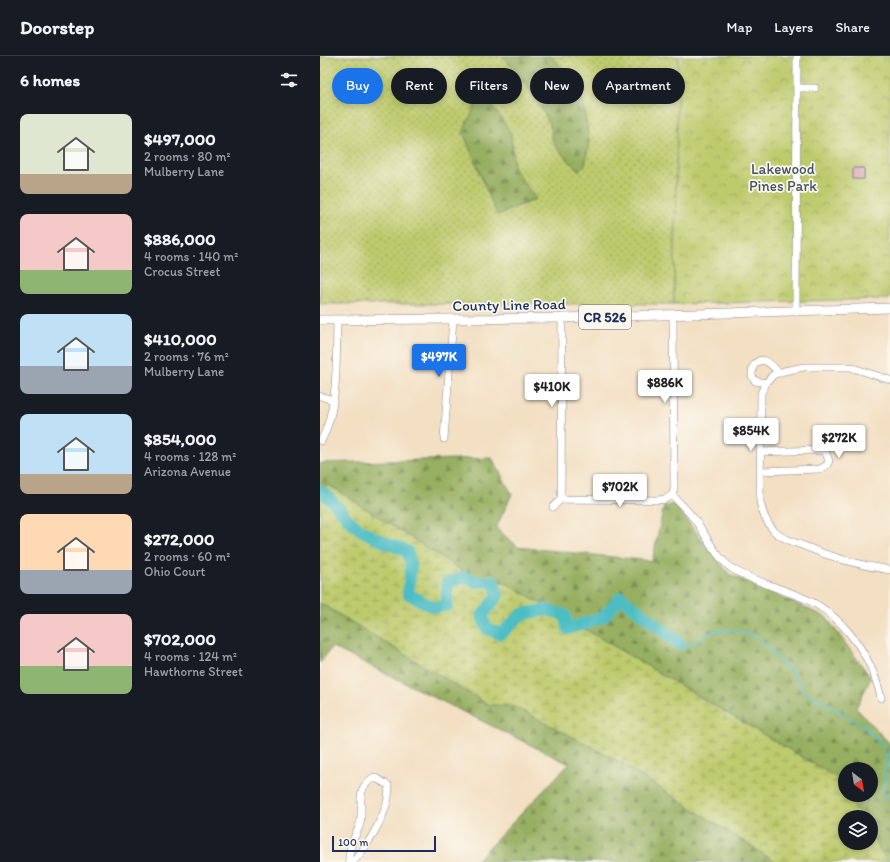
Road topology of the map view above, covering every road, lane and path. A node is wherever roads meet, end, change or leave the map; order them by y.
1 (797, 56) edge
2 (797, 88) junction
3 (815, 88) dead end
4 (890, 308) edge
5 (796, 310) junction
6 (673, 316) junction
7 (562, 318) junction
8 (453, 319) junction
9 (320, 320) edge
10 (337, 320) junction
11 (779, 373) junction
12 (890, 380) edge
13 (766, 383) junction
14 (320, 396) edge
15 (333, 400) junction
16 (444, 439) dead end
17 (321, 441) edge
18 (760, 452) junction
19 (760, 471) junction
20 (672, 495) junction
21 (561, 499) junction
22 (553, 507) dead end
23 (890, 570) edge
24 (881, 698) dead end
25 (349, 862) edge
26 (353, 862) edge

1 - 2 street
2 - 3 street
2 - 5 street
4 - 5 main road, County Line Road / CR 526
5 - 6 main road, County Line Road / CR 526
6 - 7 main road, County Line Road / CR 526
6 - 20 street
7 - 8 main road, County Line Road / CR 526
7 - 21 street
8 - 10 main road, County Line Road / CR 526
8 - 16 street
9 - 10 main road, County Line Road / CR 526
10 - 15 street
11 - 12 street
11 - 13 street
11 - 13 street
13 - 18 street
14 - 15 street
15 - 17 street
18 - 19 street
18 - 19 street
19 - 23 street
20 - 21 street
20 - 24 street
21 - 22 street
25 - 26 street

